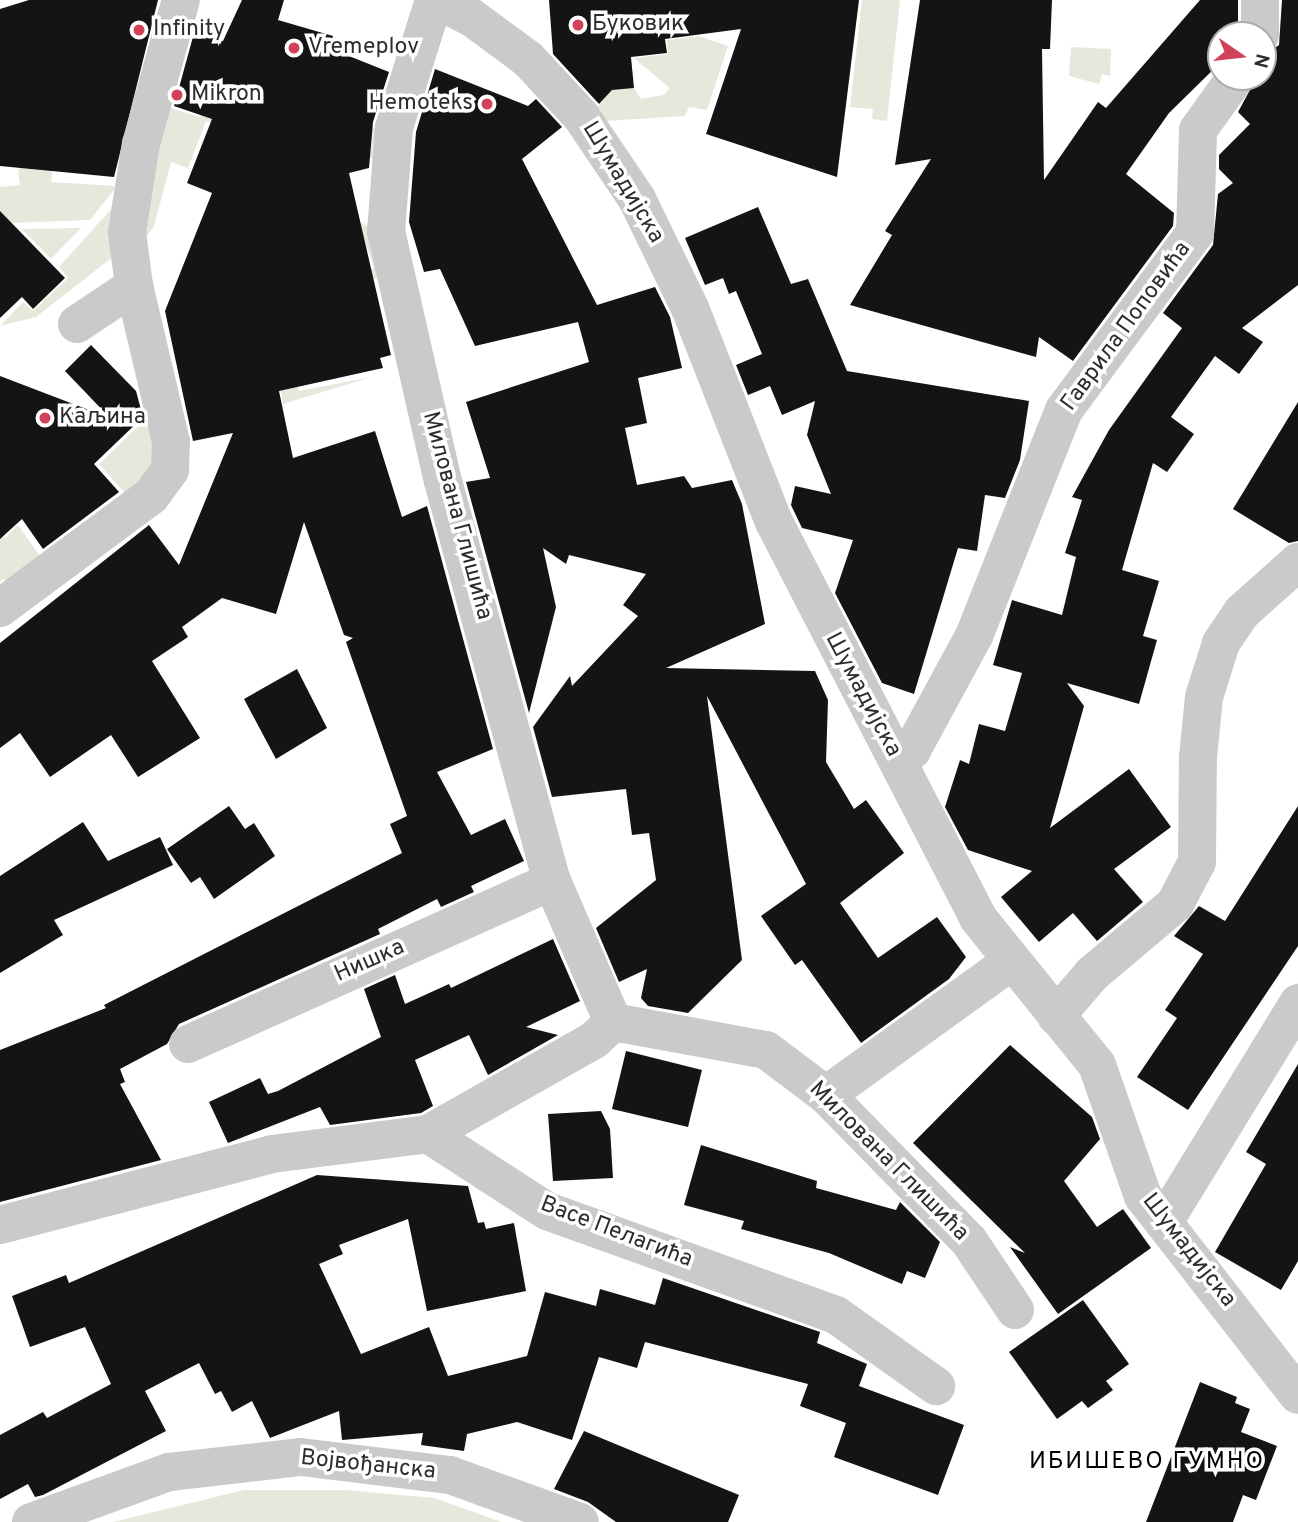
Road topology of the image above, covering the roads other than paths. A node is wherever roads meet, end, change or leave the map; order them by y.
1 (181, 0) edge
2 (436, 0) edge
3 (1260, 0) edge
4 (1259, 21) edge
5 (1226, 91) edge
6 (134, 286) junction
7 (77, 324) dead end
8 (1298, 562) edge
9 (0, 608) edge
10 (895, 755) junction
11 (552, 881) junction
12 (1009, 963) junction
13 (1298, 1003) edge
14 (1056, 1016) junction
15 (613, 1022) junction
16 (188, 1044) dead end
17 (826, 1094) junction
18 (428, 1134) junction
19 (1164, 1222) junction
20 (0, 1225) edge
21 (1015, 1310) dead end
22 (1294, 1376) edge
23 (936, 1386) dead end
24 (31, 1522) edge
25 (580, 1522) edge

1 - 6 street
2 - 10 street, Шумадијска
2 - 11 street, Милована Глишића
3 - 4 street
5 - 10 street, Гаврила Поповића
6 - 7 street
6 - 9 street
8 - 14 street
10 - 12 street, Шумадијска
11 - 15 street, Милована Глишића
11 - 16 street, Нишка
12 - 14 street, Шумадијска
12 - 17 street
13 - 19 street
14 - 19 street, Шумадијска
15 - 17 street, Милована Глишића
15 - 18 street
17 - 21 street, Милована Глишића
18 - 20 street
18 - 23 street, Васе Пелагића
19 - 22 street, Шумадијска
24 - 25 street, Војвођанска

